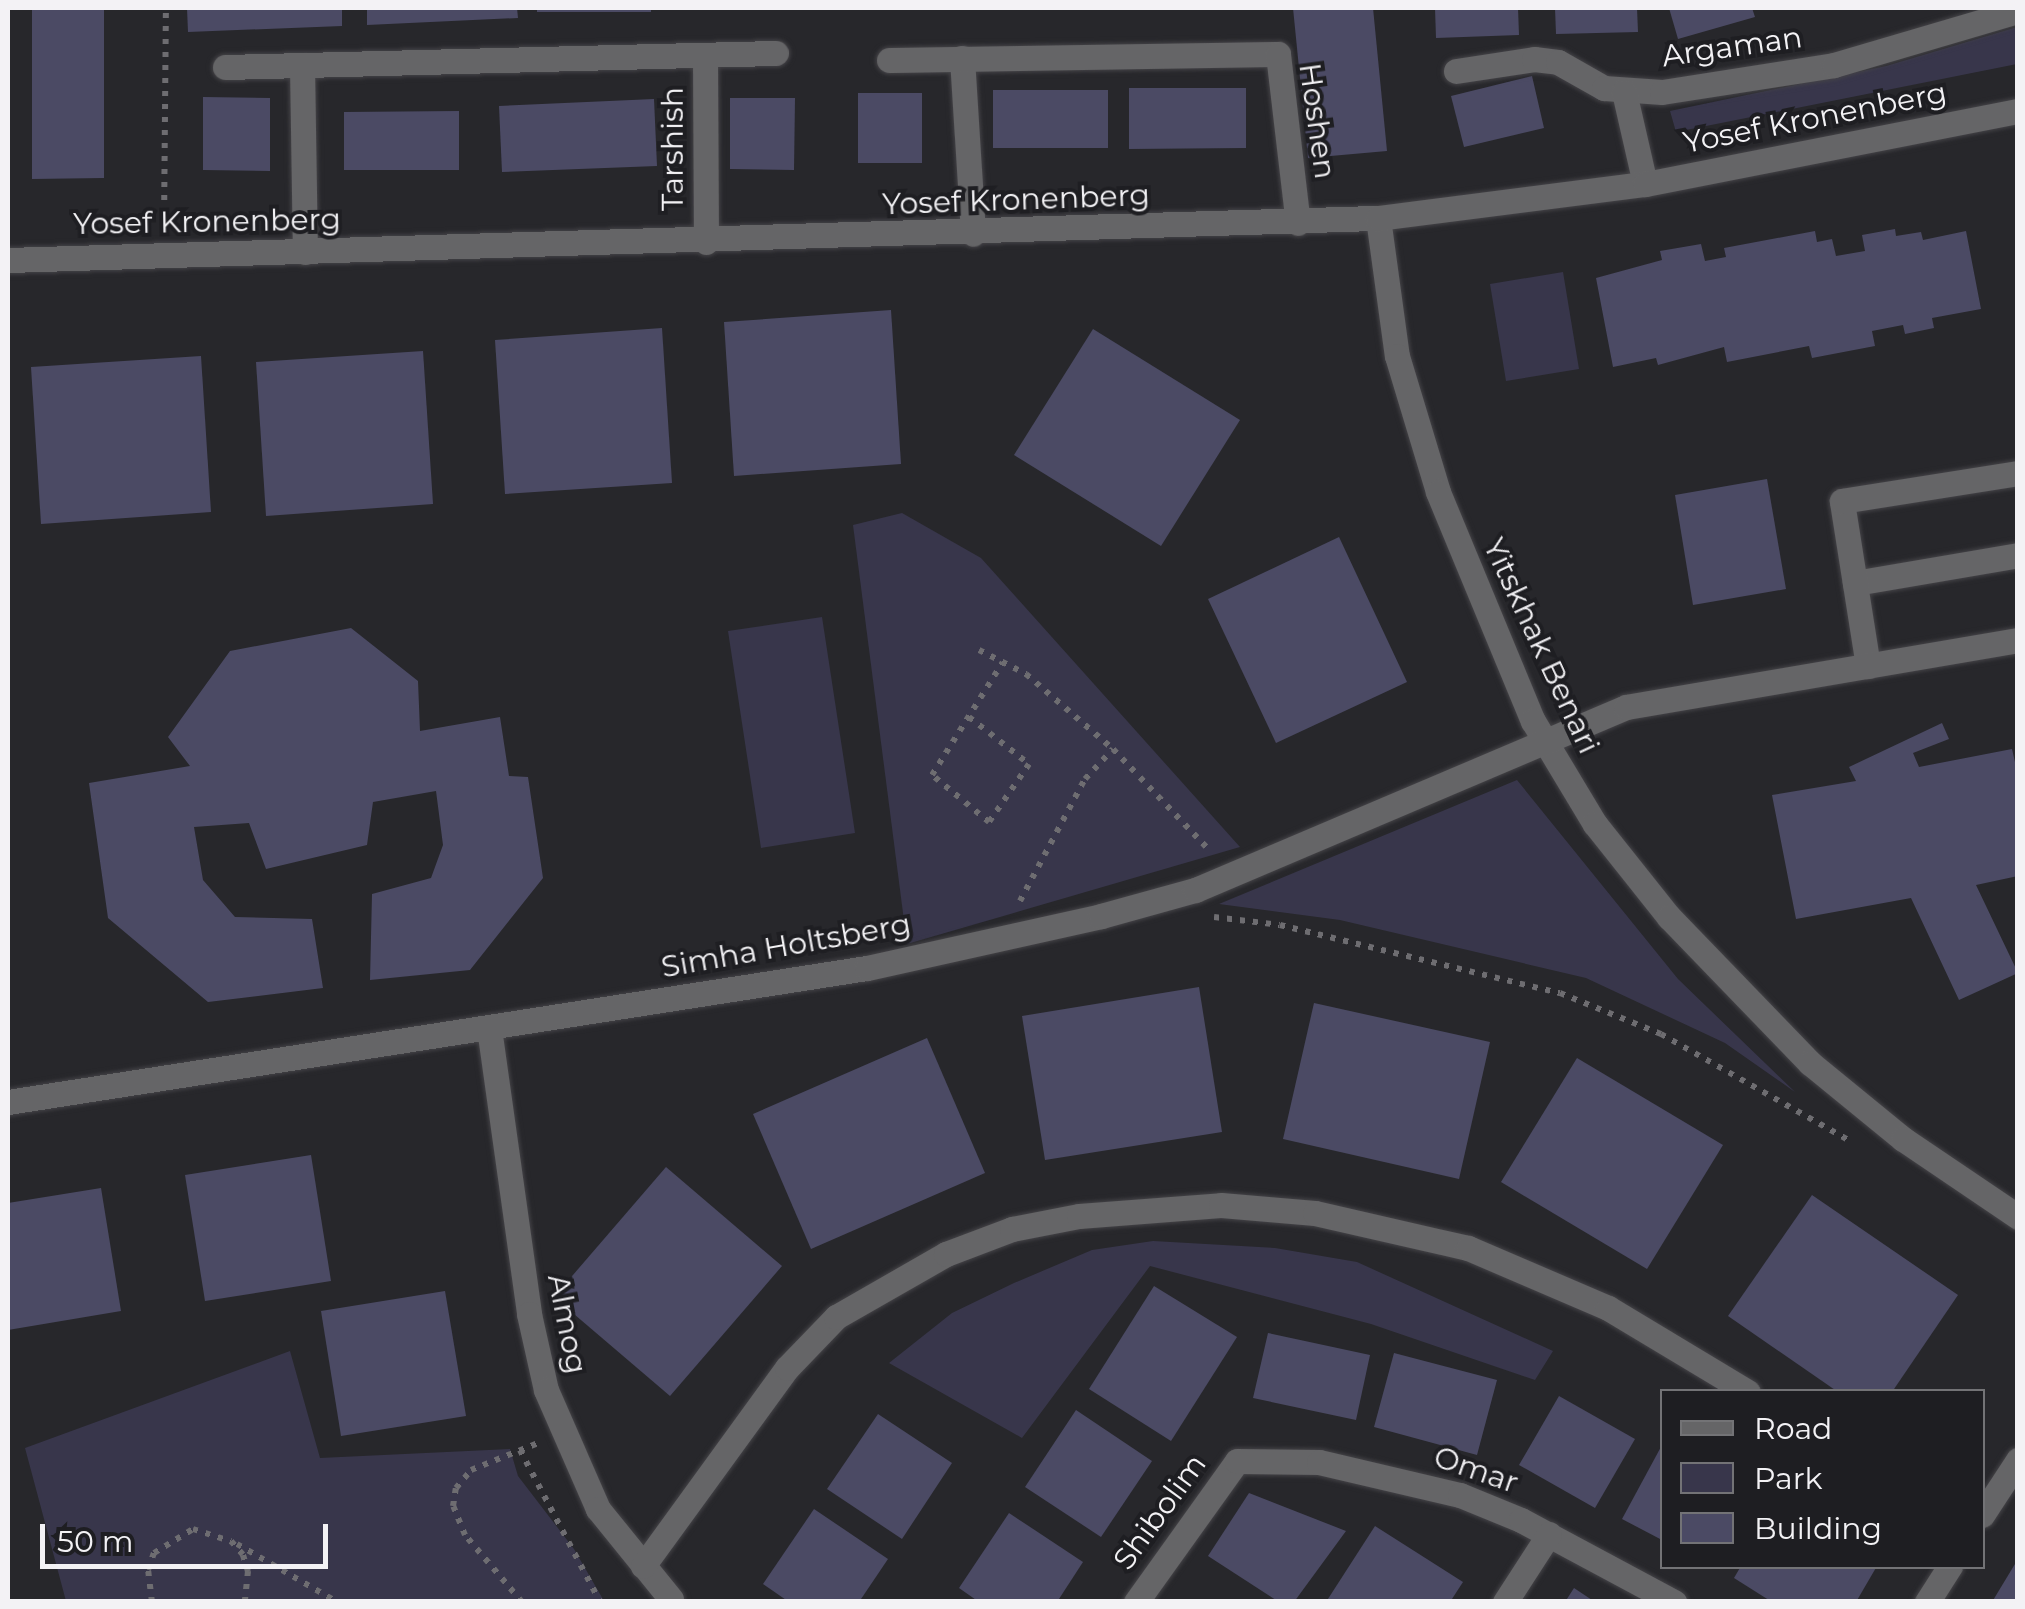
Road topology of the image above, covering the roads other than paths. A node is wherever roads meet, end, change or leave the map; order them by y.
1 (2018, 11) edge
2 (776, 53) dead end
3 (705, 56) junction
4 (962, 58) junction
5 (889, 60) dead end
6 (302, 65) junction
7 (225, 67) dead end
8 (1456, 70) dead end
9 (1624, 92) junction
10 (2018, 111) edge
11 (1645, 184) junction
12 (1378, 218) junction
13 (1298, 223) junction
14 (973, 234) junction
15 (706, 242) junction
16 (305, 252) junction
17 (8, 260) edge
18 (2018, 472) edge
19 (2018, 555) edge
20 (1855, 583) junction
21 (2018, 640) edge
22 (1868, 666) junction
23 (1545, 742) junction
24 (490, 1028) junction
25 (8, 1102) edge
26 (2018, 1217) edge
27 (1743, 1389) edge
28 (2018, 1460) edge
29 (1237, 1461) joint
30 (1985, 1510) edge
31 (1549, 1534) junction
32 (643, 1566) junction
33 (1948, 1569) edge
34 (672, 1599) dead end
35 (1136, 1602) edge
36 (1505, 1602) edge
37 (1674, 1602) edge
38 (1927, 1602) edge

1 - 9 street, Argaman
2 - 3 street, Tarshish
3 - 6 street, Tarshish
3 - 15 street, Tarshish
4 - 5 street, Hoshen
4 - 13 street, Hoshen
4 - 14 street
6 - 7 street, Tarshish
6 - 16 street
8 - 9 street, Argaman
9 - 11 street
10 - 11 street, Yosef Kronenberg
11 - 12 street, Yosef Kronenberg
12 - 13 street, Yosef Kronenberg
12 - 23 street, Yitskhak Benari
13 - 14 street, Yosef Kronenberg
14 - 15 street, Yosef Kronenberg
15 - 16 street, Yosef Kronenberg
16 - 17 street, Yosef Kronenberg
18 - 20 street
19 - 20 street
20 - 22 street
21 - 22 street, Simha Holtsberg
22 - 23 street, Simha Holtsberg
23 - 24 street, Simha Holtsberg
23 - 26 street, Yitskhak Benari
24 - 25 street, Simha Holtsberg
24 - 32 street, Almog
27 - 32 street
28 - 30 street
29 - 31 street, Omar
29 - 35 street, Shibolim
31 - 36 street
31 - 37 street, Omar
32 - 34 street, Almog
33 - 38 street

